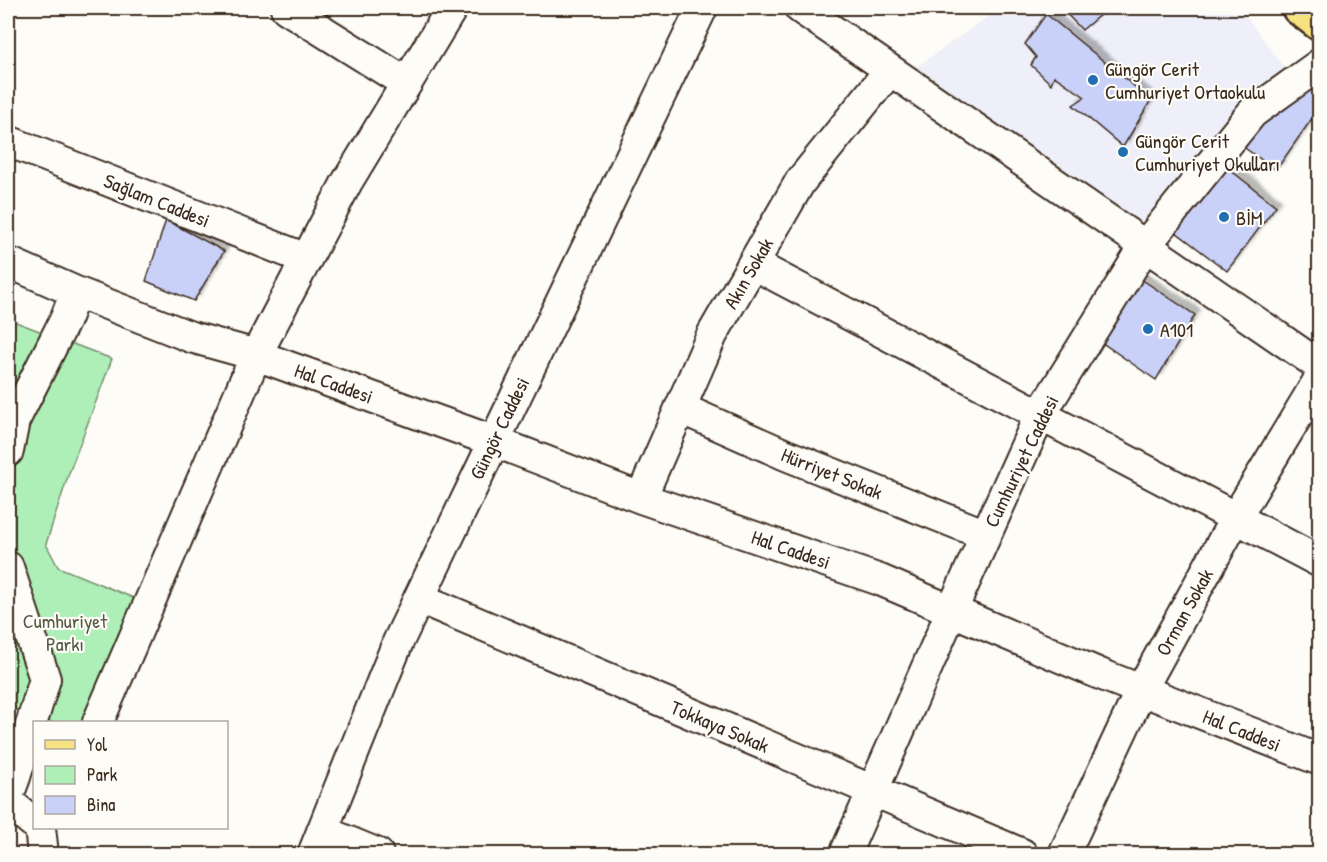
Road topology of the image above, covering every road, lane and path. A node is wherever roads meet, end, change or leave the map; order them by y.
1 (286, 8) edge
2 (452, 8) edge
3 (702, 8) edge
4 (800, 8) edge
5 (1299, 8) edge
6 (1320, 24) edge
7 (1320, 64) edge
8 (890, 70) junction
9 (406, 83) junction
10 (8, 141) edge
11 (1145, 246) junction
12 (306, 259) junction
13 (8, 262) edge
14 (753, 264) junction
15 (76, 292) junction
16 (256, 355) junction
17 (1320, 366) edge
18 (1320, 378) edge
19 (680, 408) junction
20 (1040, 415) junction
21 (493, 441) junction
22 (8, 451) edge
23 (641, 498) junction
24 (1235, 519) junction
25 (986, 535) junction
26 (1320, 562) edge
27 (8, 567) edge
28 (419, 597) junction
29 (951, 610) junction
30 (1141, 690) junction
31 (99, 721) edge
32 (1320, 760) edge
33 (873, 791) junction
34 (8, 796) edge
35 (8, 802) edge
36 (33, 825) edge
37 (317, 843) edge
38 (378, 855) edge
39 (844, 855) edge
40 (1022, 855) edge
41 (1064, 855) edge

1 - 9 street
2 - 9 street
3 - 21 street, Güngör Caddesi
4 - 8 street
5 - 6 main road
7 - 11 street, Cumhuriyet Caddesi
8 - 11 street
8 - 14 street, Akın Sokak
9 - 12 street
10 - 12 street, Sağlam Caddesi
11 - 17 street
11 - 20 street, Cumhuriyet Caddesi
12 - 16 street
13 - 15 street, Hal Caddesi
14 - 19 street, Akın Sokak
14 - 20 street
15 - 16 street, Hal Caddesi
15 - 22 street
16 - 21 street, Hal Caddesi
16 - 31 street
18 - 24 street, Orman Sokak
19 - 23 street, Akın Sokak
19 - 25 street, Hürriyet Sokak
20 - 24 street
20 - 25 street, Cumhuriyet Caddesi
21 - 23 street, Hal Caddesi
21 - 28 street, Güngör Caddesi
23 - 29 street, Hal Caddesi
24 - 26 street
24 - 30 street, Orman Sokak
25 - 29 street, Cumhuriyet Caddesi
27 - 34 street
28 - 33 street, Tokkaya Sokak
28 - 37 street, Güngör Caddesi
29 - 30 street, Hal Caddesi
29 - 33 street, Cumhuriyet Caddesi
30 - 32 street, Hal Caddesi
30 - 41 street, Orman Sokak
33 - 39 street, Cumhuriyet Caddesi
33 - 40 street, Tokkaya Sokak
35 - 36 street
37 - 38 street

